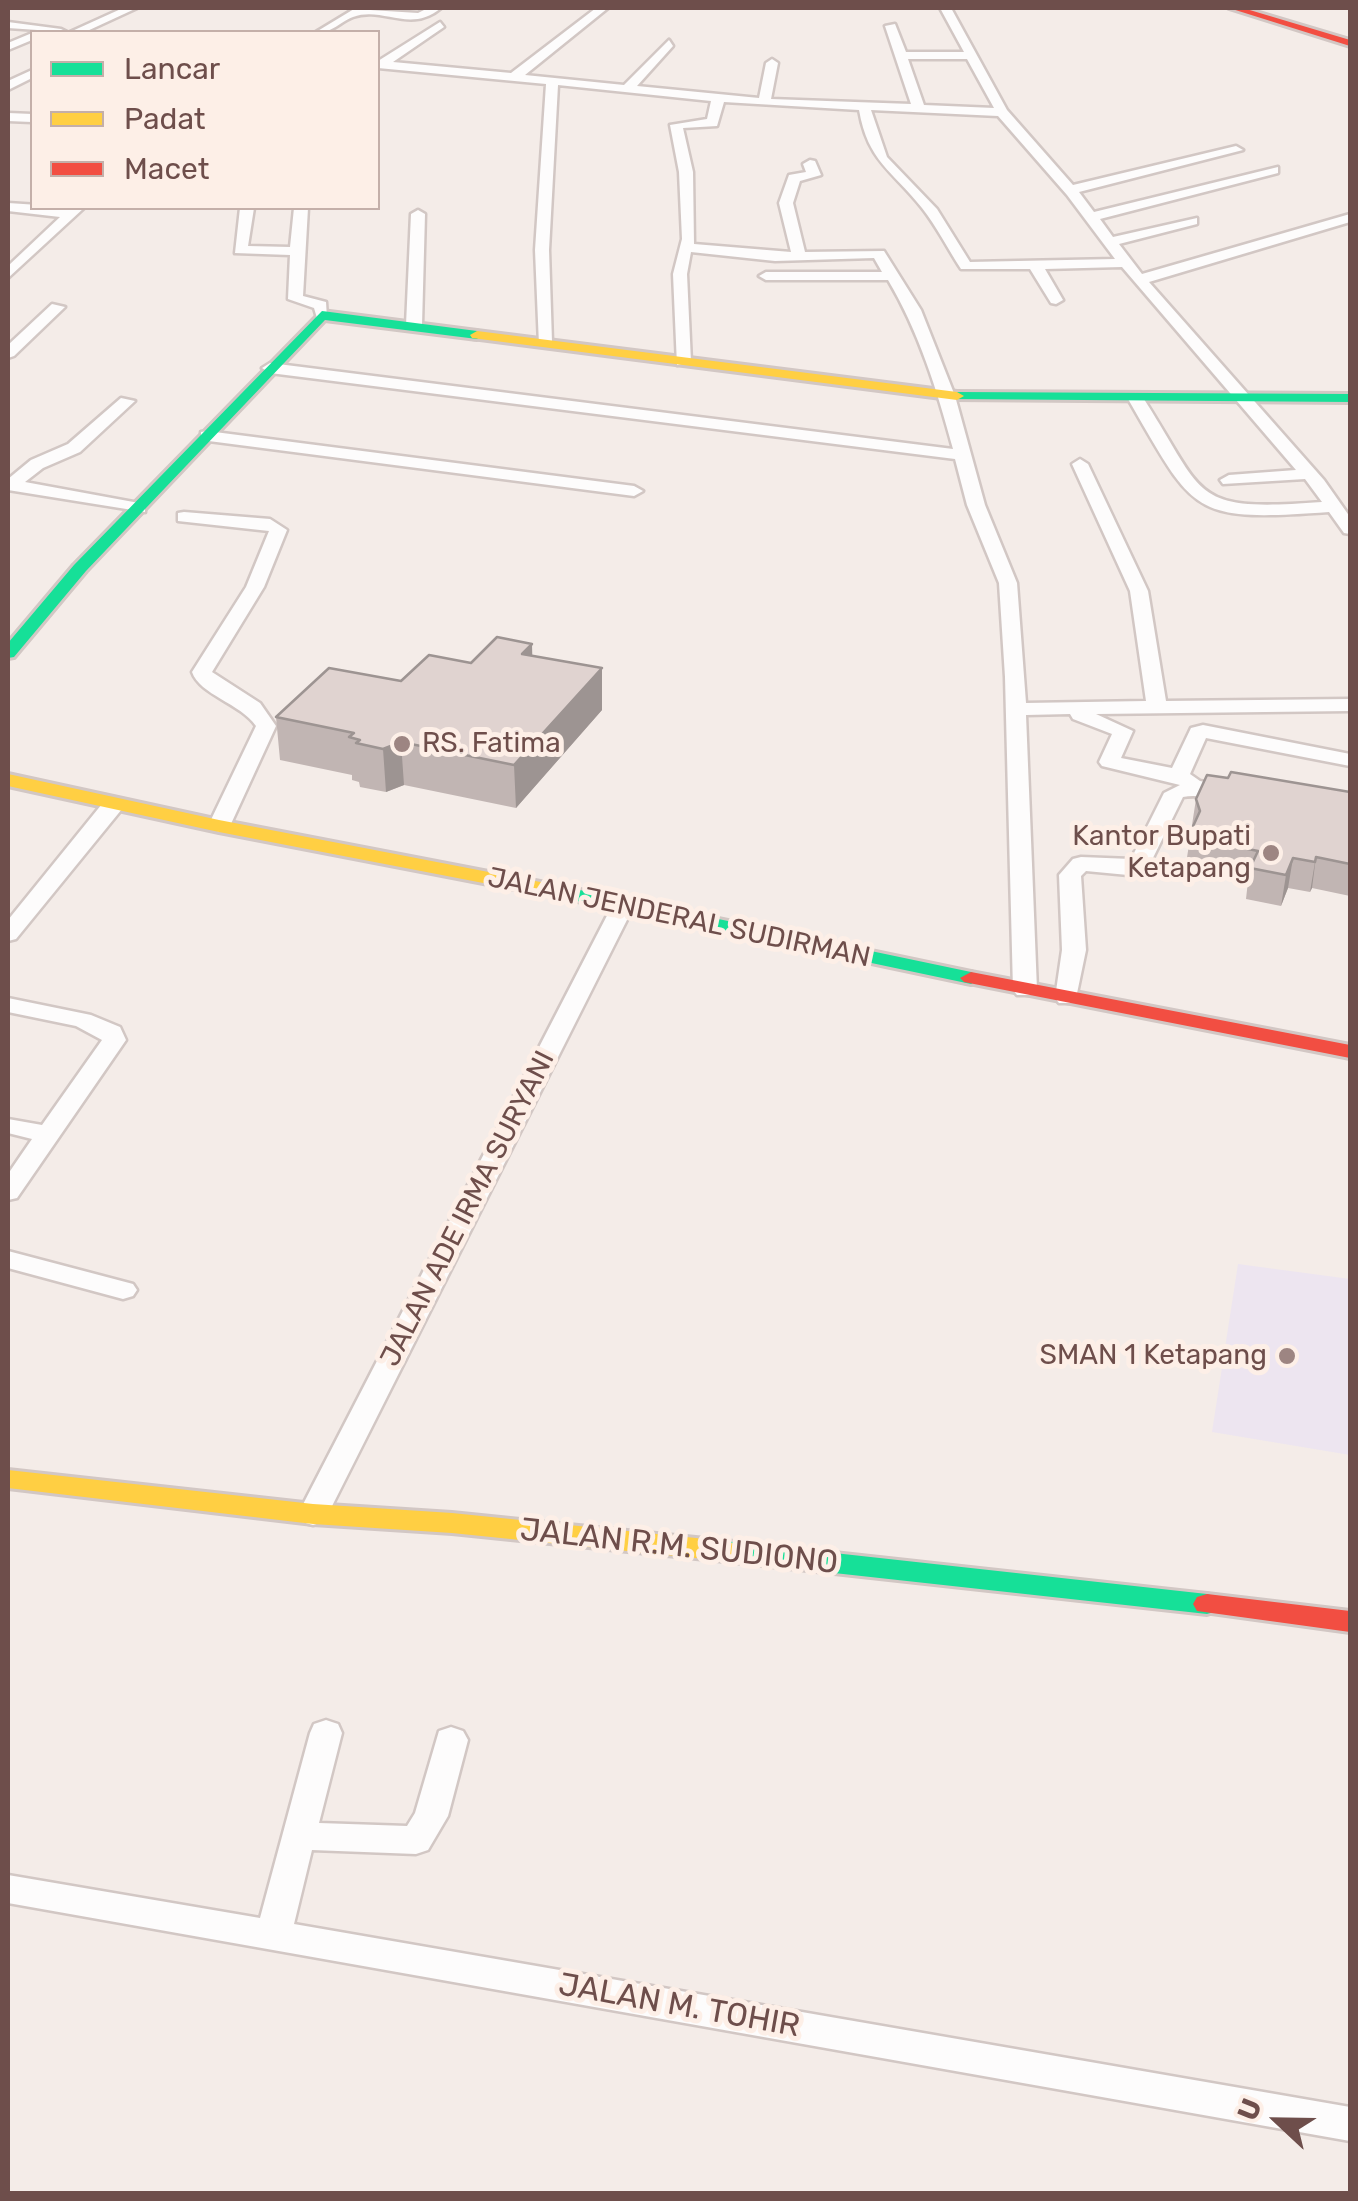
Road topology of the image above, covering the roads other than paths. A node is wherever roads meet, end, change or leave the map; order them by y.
1 (131, 8) edge
2 (436, 8) edge
3 (602, 8) edge
4 (946, 8) edge
5 (1234, 8) edge
6 (440, 25) dead end
7 (891, 26) dead end
8 (81, 30) edge
9 (325, 30) edge
10 (1350, 43) edge
11 (669, 44) dead end
12 (972, 55) junction
13 (904, 56) junction
14 (772, 63) dead end
15 (380, 64) edge
16 (513, 78) junction
17 (552, 82) junction
18 (626, 90) junction
19 (718, 99) junction
20 (764, 102) junction
21 (865, 108) junction
22 (919, 110) junction
23 (1002, 112) junction
24 (1236, 150) dead end
25 (810, 164) dead end
26 (1273, 170) dead end
27 (1070, 190) junction
28 (247, 210) edge
29 (301, 210) edge
30 (74, 211) edge
31 (418, 214) dead end
32 (1091, 218) junction
33 (1350, 218) edge
34 (1192, 222) dead end
35 (1110, 242) junction
36 (685, 247) junction
37 (297, 250) junction
38 (798, 256) junction
39 (1126, 264) junction
40 (1035, 265) junction
41 (8, 274) edge
42 (766, 276) dead end
43 (894, 276) junction
44 (1139, 280) junction
45 (1056, 300) dead end
46 (57, 307) dead end
47 (322, 315) junction
48 (414, 325) junction
49 (544, 342) junction
50 (8, 353) edge
51 (683, 362) junction
52 (270, 368) junction
53 (947, 396) junction
54 (1241, 398) junction
55 (1350, 398) edge
56 (1136, 399) junction
57 (127, 401) dead end
58 (207, 436) junction
59 (962, 455) junction
60 (1080, 464) dead end
61 (1310, 474) junction
62 (1229, 480) dead end
63 (8, 484) edge
64 (634, 490) dead end
65 (1334, 506) junction
66 (139, 508) junction
67 (184, 516) dead end
68 (1350, 530) edge
69 (8, 653) edge
70 (1350, 705) edge
71 (1158, 708) junction
72 (1016, 709) junction
73 (1060, 709) junction
74 (1350, 760) edge
75 (8, 780) edge
76 (1189, 782) junction
77 (1258, 797) edge
78 (114, 804) junction
79 (220, 826) junction
80 (624, 904) junction
81 (8, 934) edge
82 (1025, 990) junction
83 (1067, 998) junction
84 (8, 1005) edge
85 (1350, 1052) edge
86 (8, 1126) edge
87 (48, 1134) junction
88 (8, 1192) edge
89 (8, 1260) edge
90 (123, 1290) dead end
91 (8, 1479) edge
92 (313, 1514) junction
93 (1350, 1622) edge
94 (326, 1733) dead end
95 (451, 1740) dead end
96 (299, 1836) junction
97 (8, 1889) edge
98 (273, 1935) junction
99 (1350, 2124) edge

1 - 8 street
2 - 9 street
3 - 16 street
4 - 12 street
5 - 10 street
6 - 15 street
7 - 13 street
11 - 18 street
12 - 13 street
12 - 23 street
13 - 22 street
14 - 20 street
15 - 16 street
16 - 17 street
17 - 18 street
17 - 49 street
18 - 19 street
19 - 20 street
19 - 36 street
20 - 21 street
21 - 22 street
21 - 40 street
22 - 23 street
23 - 27 street
24 - 27 street
25 - 38 street
26 - 32 street
27 - 32 street
28 - 37 street
29 - 37 street
30 - 41 street
31 - 48 street
32 - 35 street
33 - 44 street
34 - 35 street
35 - 39 street
36 - 38 street
36 - 51 street
37 - 47 street
38 - 43 street
39 - 40 street
39 - 44 street
40 - 45 street
42 - 43 street
43 - 53 street
44 - 54 street
46 - 50 street
47 - 48 street
47 - 52 street
48 - 49 street
49 - 51 street
51 - 53 street
52 - 58 street
52 - 59 street
53 - 56 street
53 - 59 street
54 - 55 street
54 - 56 street
54 - 61 street
56 - 65 street
57 - 63 street
58 - 64 street
58 - 66 street
59 - 72 street
60 - 71 street
61 - 62 street
61 - 65 street
63 - 66 street
65 - 68 street
66 - 69 street
67 - 79 street
70 - 71 street
71 - 73 street
72 - 73 street
72 - 82 street
73 - 76 street
74 - 76 street
75 - 78 street, JALAN JENDERAL SUDIRMAN
76 - 77 street
76 - 83 street
78 - 79 street, JALAN JENDERAL SUDIRMAN
78 - 81 street
79 - 80 street, JALAN JENDERAL SUDIRMAN
80 - 82 street, JALAN JENDERAL SUDIRMAN
80 - 92 street, JALAN ADE IRMA SURYANI
82 - 83 street, JALAN JENDERAL SUDIRMAN
83 - 85 street, JALAN JENDERAL SUDIRMAN
84 - 87 street
86 - 87 street
87 - 88 street
89 - 90 street
91 - 92 street, JALAN R.M. SUDIONO
92 - 93 street, JALAN R.M. SUDIONO
94 - 96 street
95 - 96 street
96 - 98 street
97 - 98 street, JALAN M. TOHIR
98 - 99 street, JALAN M. TOHIR

